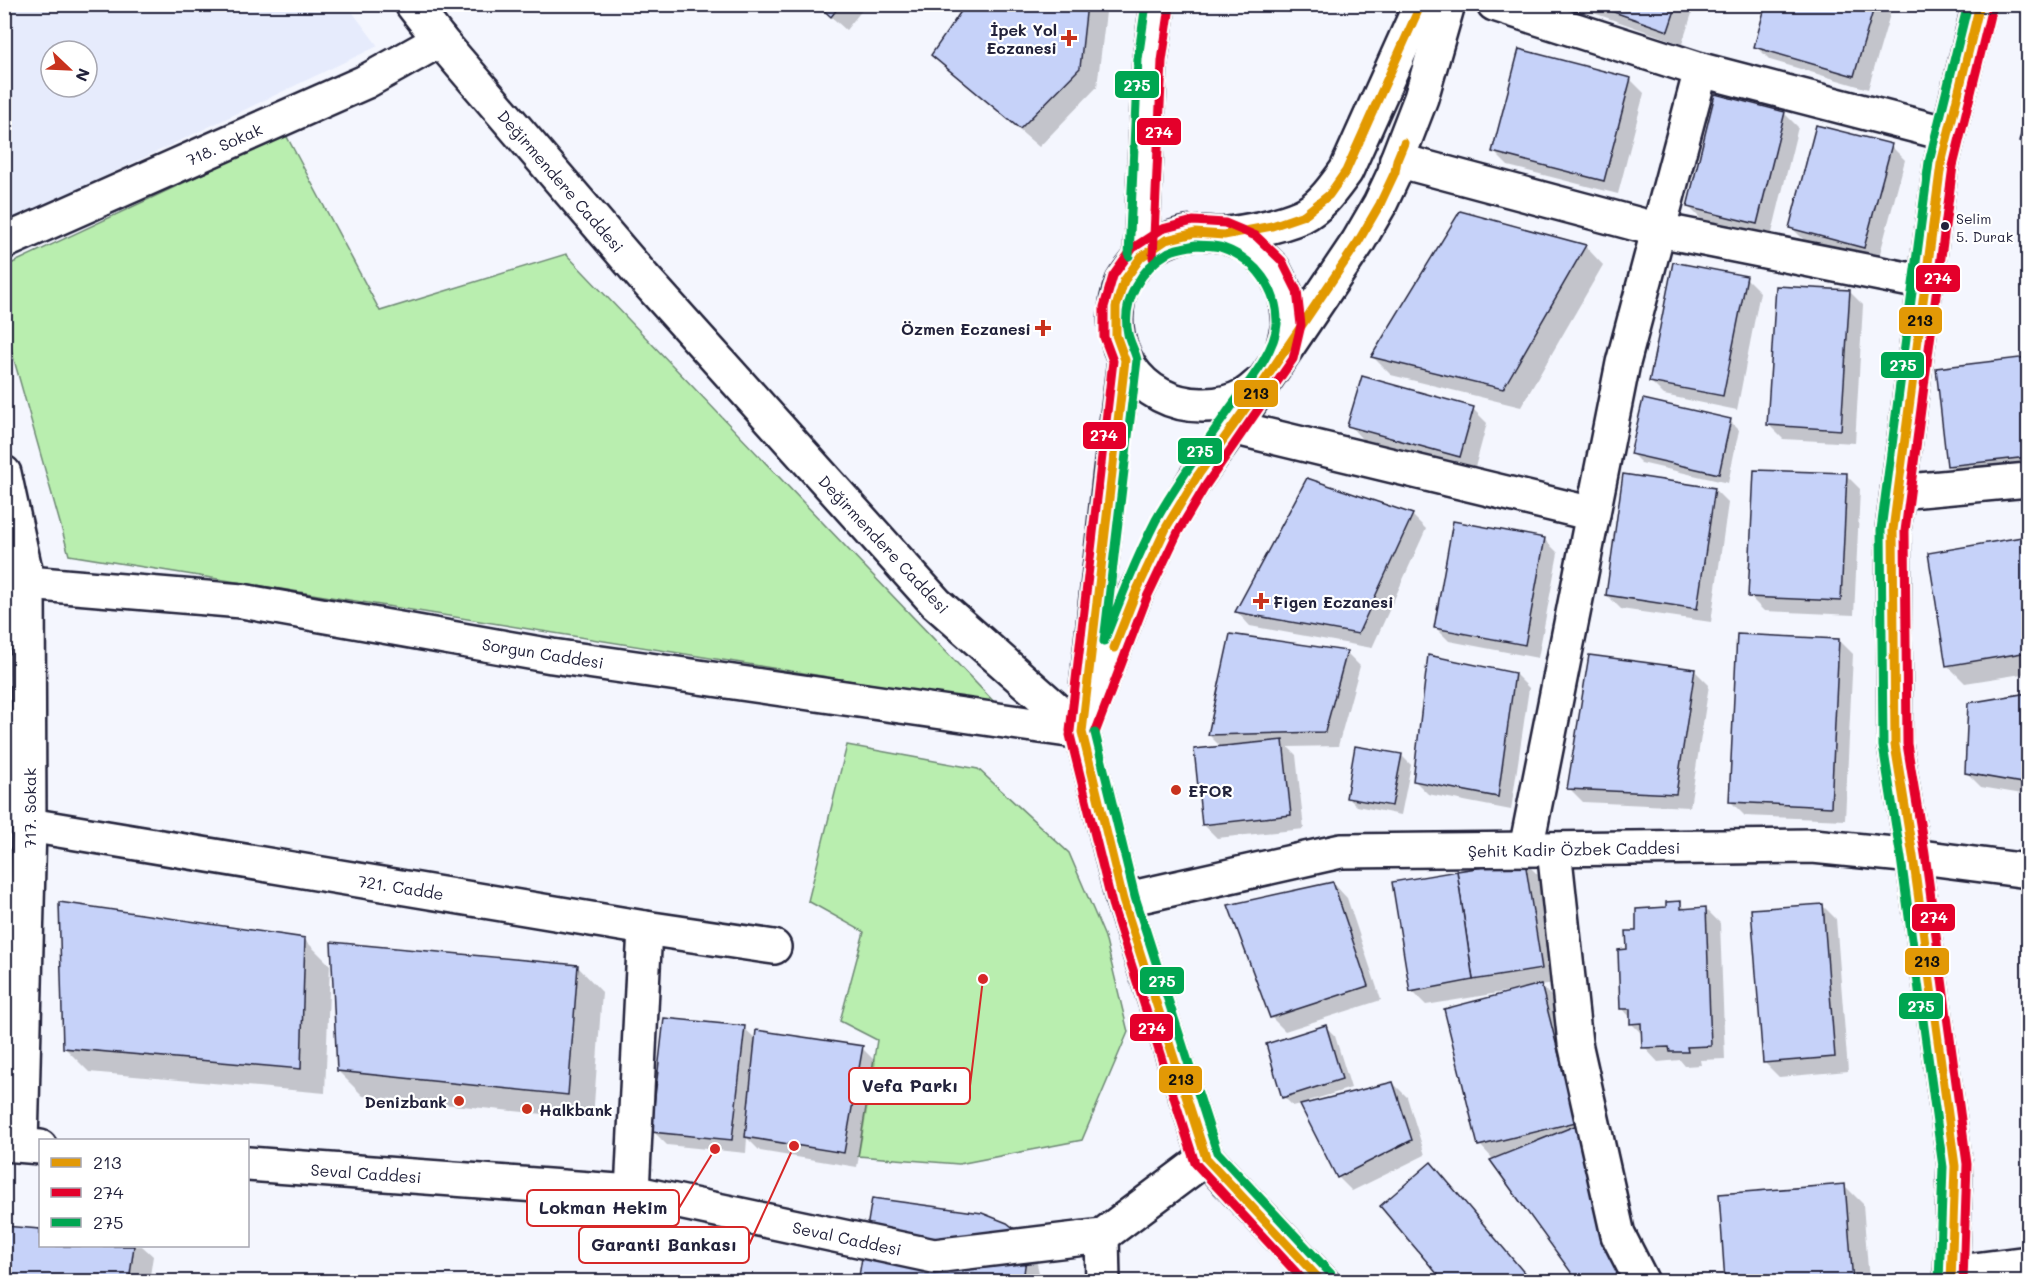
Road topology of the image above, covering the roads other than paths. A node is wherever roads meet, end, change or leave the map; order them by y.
1 (412, 4) edge
2 (1158, 4) edge
3 (1421, 4) edge
4 (1448, 4) edge
5 (1494, 4) edge
6 (1980, 4) edge
7 (440, 40) junction
8 (1701, 70) junction
9 (1948, 134) junction
10 (1397, 160) junction
11 (1659, 230) junction
12 (1224, 235) junction
13 (4, 242) edge
14 (1141, 257) junction
15 (1926, 283) junction
16 (1125, 360) junction
17 (1273, 367) junction
18 (1232, 427) junction
19 (4, 473) edge
20 (2028, 480) edge
21 (1898, 492) junction
22 (1593, 514) junction
23 (16, 583) edge
24 (1082, 732) junction
25 (29, 825) junction
26 (1540, 849) junction
27 (1913, 856) junction
28 (2028, 871) edge
29 (1123, 900) junction
30 (645, 928) junction
31 (774, 947) dead end
32 (22, 1146) edge
33 (1206, 1158) junction
34 (249, 1164) edge
35 (632, 1192) junction
36 (1102, 1236) junction
37 (2028, 1263) edge
38 (1951, 1277) edge
39 (1103, 1281) edge
40 (1322, 1281) edge
41 (1642, 1281) edge

1 - 7 street, Değirmendere Caddesi
2 - 14 street
3 - 12 street
4 - 10 street
5 - 8 street
6 - 9 street
7 - 13 street, 718. Sokak
7 - 24 street, Değirmendere Caddesi
8 - 9 street
8 - 11 street
9 - 15 street
10 - 11 street
10 - 17 street
11 - 15 street
11 - 22 street
12 - 14 street
12 - 17 street
14 - 16 street
15 - 21 street
16 - 17 street
16 - 24 street
17 - 18 street
18 - 22 street
18 - 24 street
19 - 23 street, 717. Sokak
20 - 21 street
21 - 27 street
22 - 26 street
23 - 24 street, Sorgun Caddesi
23 - 25 street, 717. Sokak
24 - 29 street
25 - 30 street, 721. Cadde
25 - 32 street, 717. Sokak
26 - 27 street, Şehit Kadir Özbek Caddesi
26 - 29 street, Şehit Kadir Özbek Caddesi
26 - 41 street
27 - 28 street, Şehit Kadir Özbek Caddesi
27 - 38 street
29 - 33 street
30 - 31 street, 721. Cadde
30 - 35 street
33 - 36 street
33 - 40 street
34 - 35 street, Seval Caddesi
35 - 36 street, Seval Caddesi
36 - 39 street
37 - 38 street

